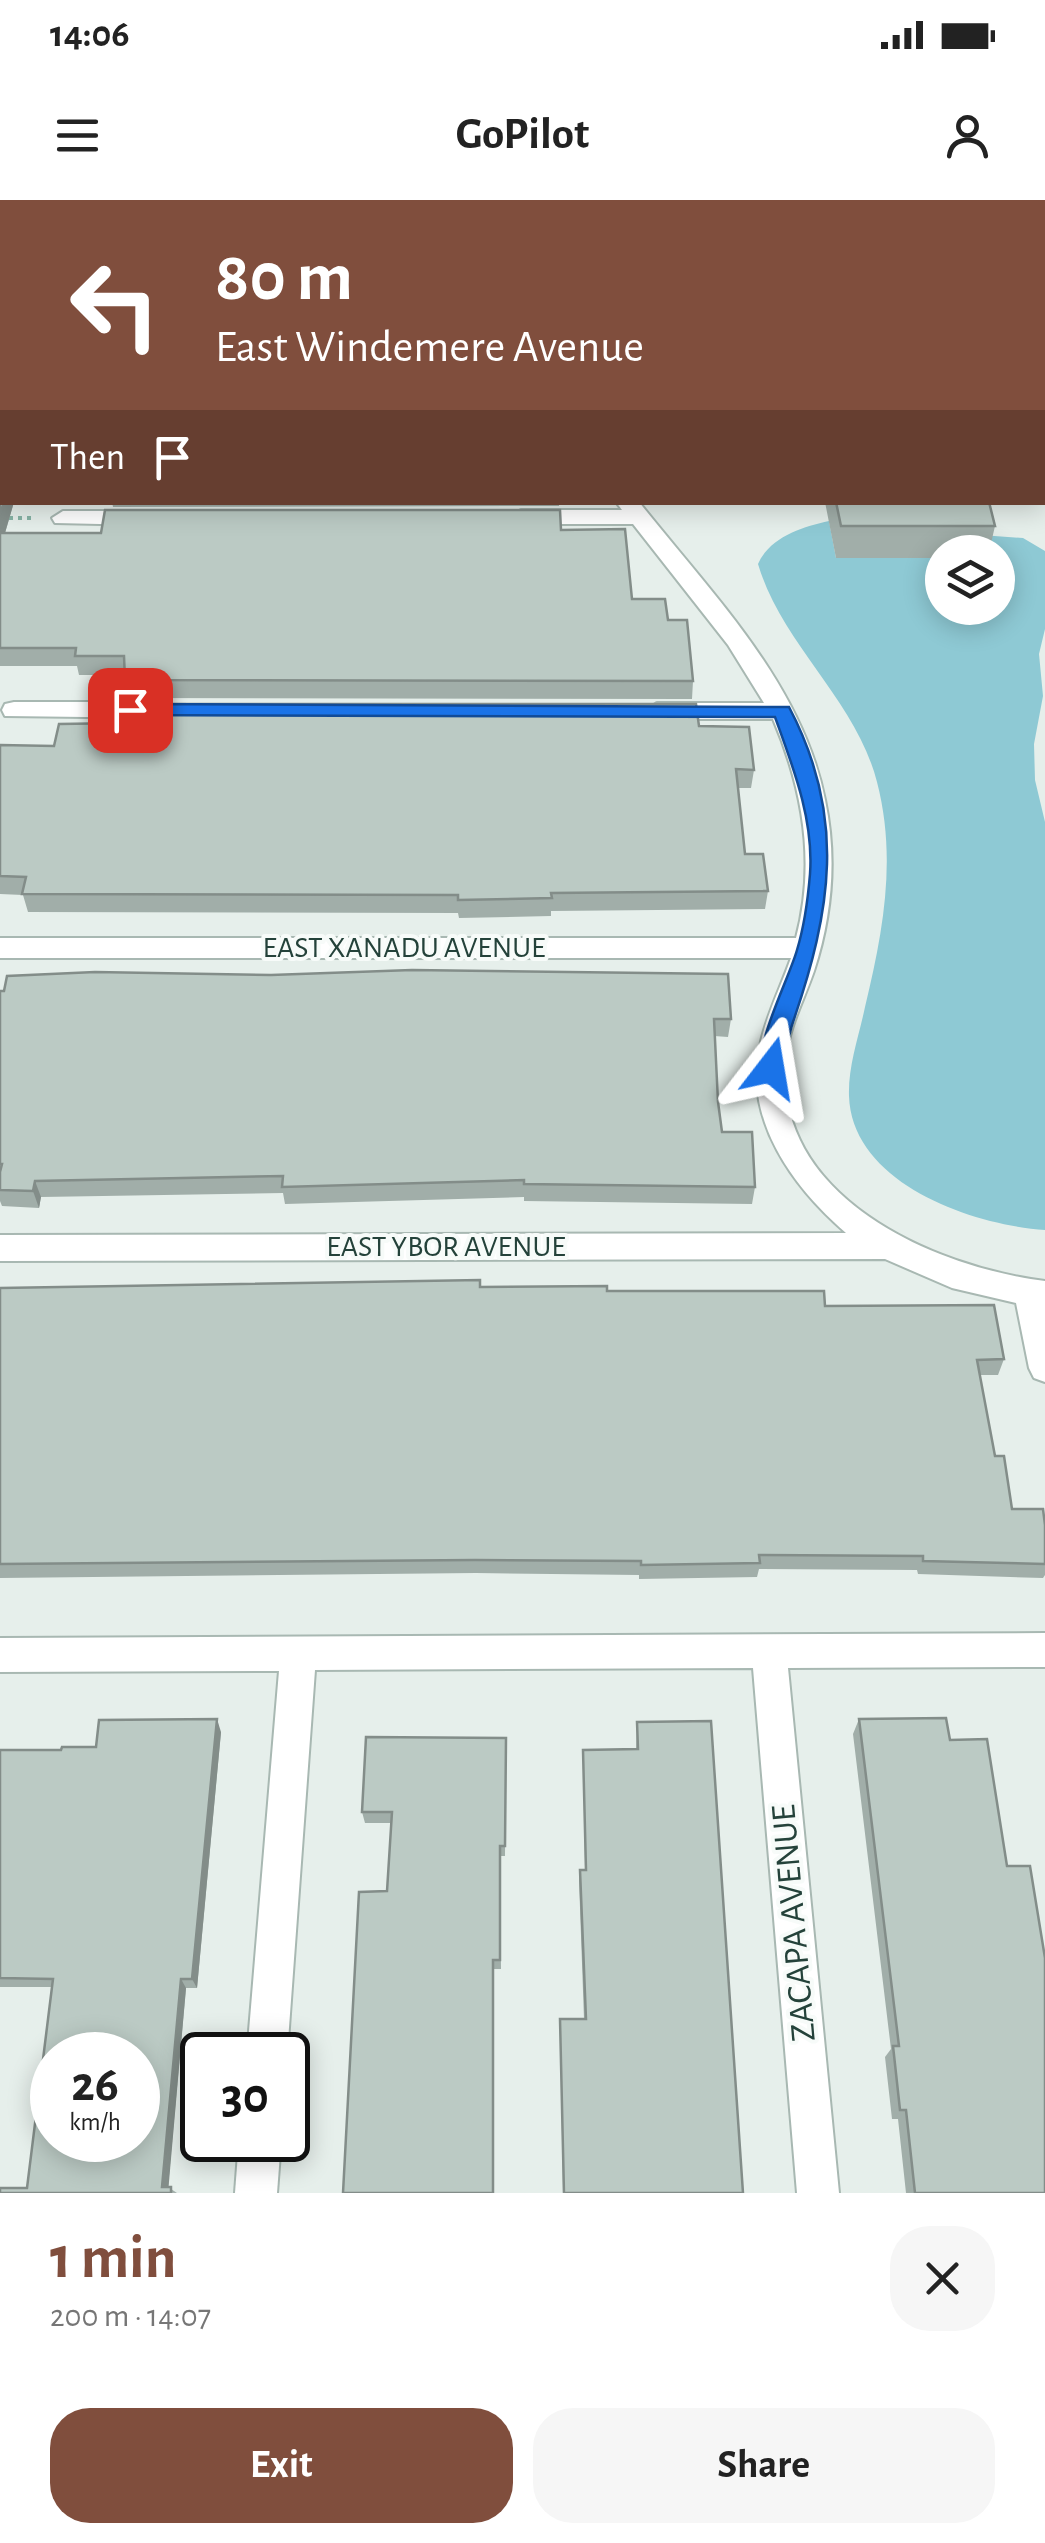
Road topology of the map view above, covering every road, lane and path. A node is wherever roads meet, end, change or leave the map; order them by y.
1 (633, 510) edge
2 (500, 517) edge
3 (64, 518) dead end
4 (162, 518) edge
5 (14, 710) dead end
6 (192, 710) edge
7 (625, 711) edge
8 (782, 711) junction
9 (0, 948) edge
10 (808, 948) junction
11 (892, 1246) junction
12 (0, 1248) edge
13 (1037, 1293) edge
14 (1045, 1368) edge
15 (1045, 1650) edge
16 (769, 1652) junction
17 (298, 1654) junction
18 (0, 1655) edge
19 (268, 2032) edge
20 (258, 2162) edge
21 (256, 2193) edge
22 (818, 2193) edge

1 - 2 street
1 - 8 street
3 - 4 street
5 - 6 street
7 - 8 street
8 - 10 street
9 - 10 street, EAST XANADU AVENUE
10 - 11 street
11 - 12 street, EAST YBOR AVENUE
11 - 13 street
13 - 14 street
15 - 16 street
16 - 17 street
16 - 22 street, ZACAPA AVENUE
17 - 18 street
17 - 19 street
20 - 21 street

